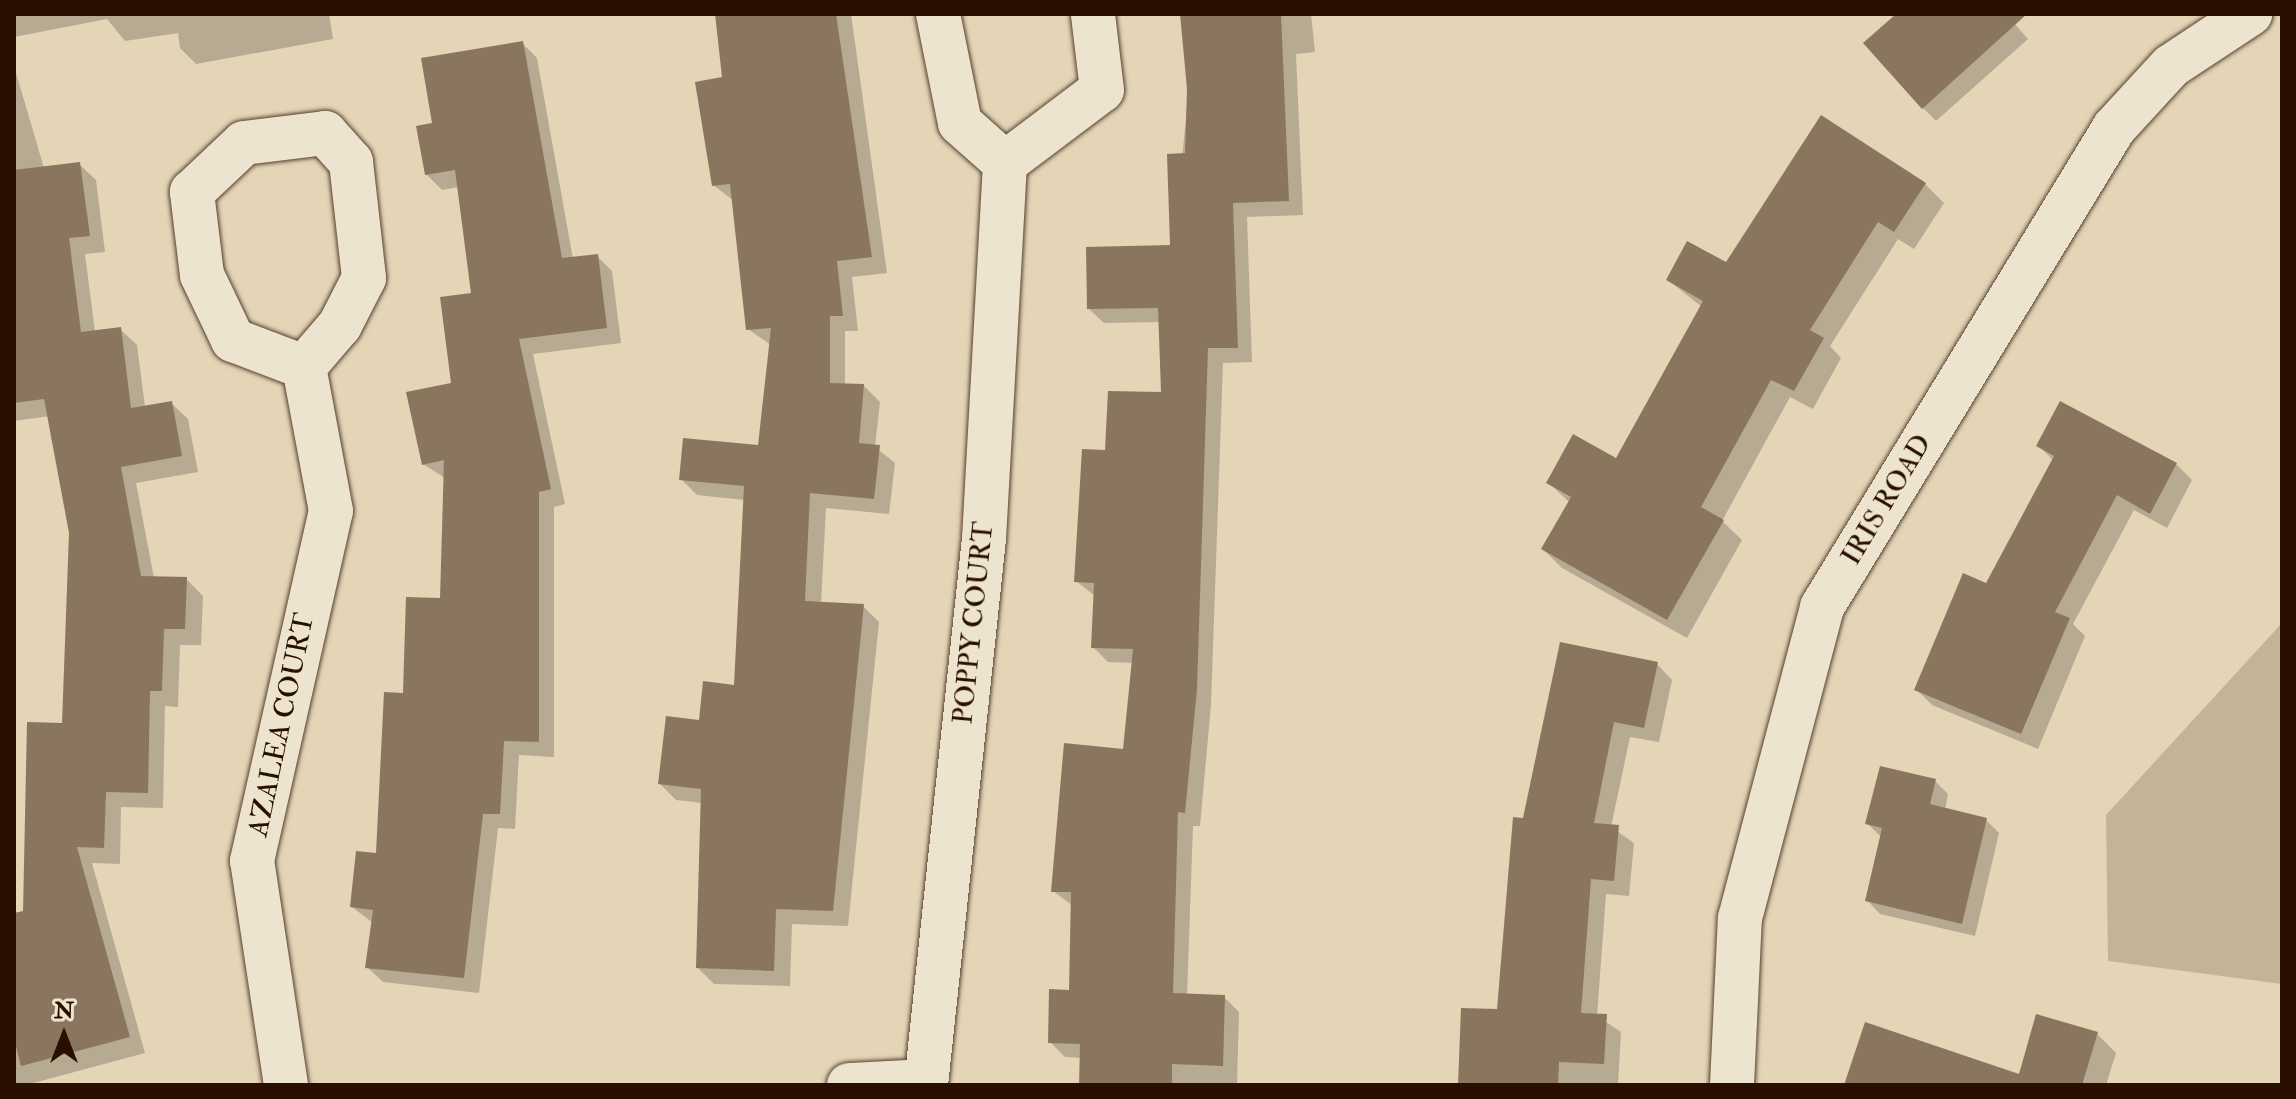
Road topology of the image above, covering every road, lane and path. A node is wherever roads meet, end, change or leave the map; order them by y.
1 (938, 14) edge
2 (1093, 14) edge
3 (2250, 14) edge
4 (1005, 163) junction
5 (304, 367) junction
6 (925, 1083) edge
7 (286, 1085) edge
8 (849, 1085) edge
9 (1732, 1085) edge

1 - 4 street
2 - 4 street
3 - 9 street, IRIS ROAD
4 - 6 street, POPPY COURT
5 - 5 street
5 - 7 street, AZALEA COURT
6 - 8 street

